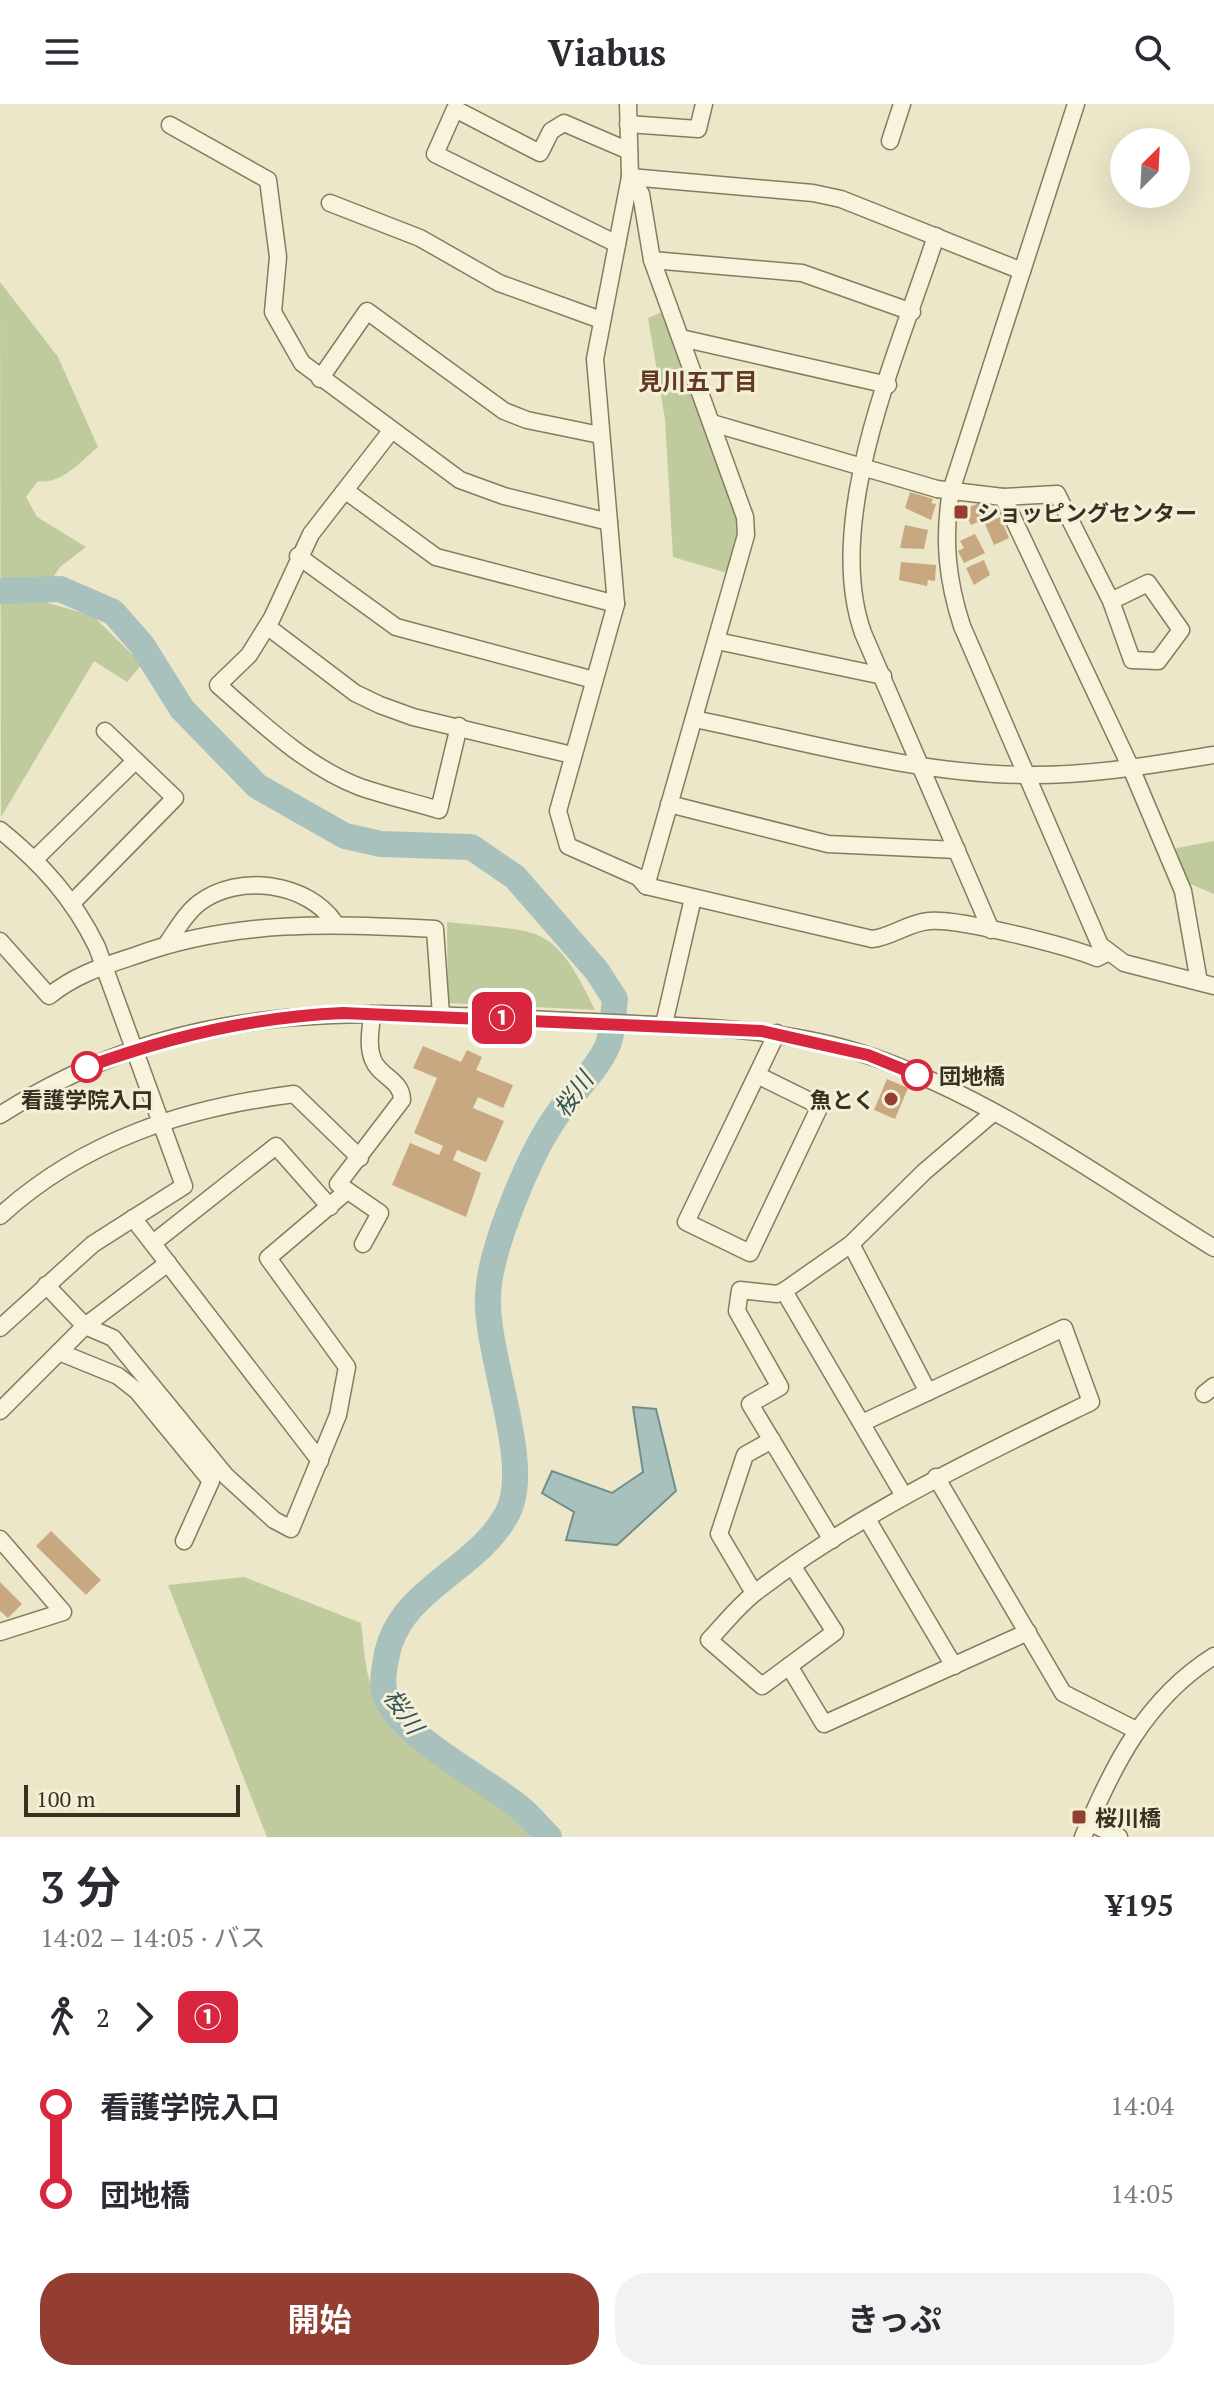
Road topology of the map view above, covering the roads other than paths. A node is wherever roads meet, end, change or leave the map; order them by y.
1 (628, 104) edge
2 (704, 104) edge
3 (902, 104) edge
4 (1076, 104) edge
5 (628, 124) junction
6 (170, 125) dead end
7 (890, 141) dead end
8 (629, 151) junction
9 (630, 177) junction
10 (330, 203) dead end
11 (936, 236) junction
12 (617, 244) junction
13 (652, 260) junction
14 (1022, 271) junction
15 (912, 312) junction
16 (601, 320) junction
17 (681, 338) junction
18 (320, 379) junction
19 (888, 385) junction
20 (712, 423) junction
21 (391, 431) junction
22 (600, 435) junction
23 (863, 465) junction
24 (346, 491) junction
25 (951, 491) junction
26 (1003, 497) junction
27 (609, 522) junction
28 (298, 556) junction
29 (1111, 601) junction
30 (616, 604) junction
31 (268, 627) junction
32 (717, 641) junction
33 (883, 676) junction
34 (594, 680) junction
35 (694, 719) junction
36 (459, 726) junction
37 (105, 731) dead end
38 (572, 755) junction
39 (1214, 755) edge
40 (135, 761) junction
41 (920, 765) junction
42 (1131, 768) junction
43 (1027, 775) junction
44 (669, 804) junction
45 (0, 830) edge
46 (957, 850) junction
47 (35, 859) junction
48 (646, 886) junction
49 (693, 898) junction
50 (73, 902) junction
51 (335, 923) junction
52 (991, 930) junction
53 (0, 941) edge
54 (168, 942) junction
55 (1107, 953) junction
56 (103, 965) junction
57 (1207, 984) edge
58 (372, 1014) junction
59 (441, 1015) junction
60 (664, 1024) junction
61 (777, 1033) junction
62 (132, 1050) junction
63 (757, 1075) junction
64 (993, 1113) junction
65 (0, 1115) edge
66 (160, 1123) junction
67 (360, 1158) junction
68 (347, 1191) junction
69 (330, 1207) junction
70 (0, 1216) edge
71 (133, 1218) junction
72 (153, 1243) junction
73 (363, 1244) dead end
74 (851, 1244) junction
75 (1214, 1248) edge
76 (168, 1263) junction
77 (46, 1285) junction
78 (784, 1291) junction
79 (85, 1326) junction
80 (0, 1328) edge
81 (59, 1352) junction
82 (928, 1392) junction
83 (0, 1411) edge
84 (862, 1423) junction
85 (772, 1440) junction
86 (320, 1461) junction
87 (936, 1477) junction
88 (904, 1496) junction
89 (867, 1519) junction
90 (0, 1539) edge
91 (832, 1540) junction
92 (184, 1541) dead end
93 (793, 1567) junction
94 (754, 1593) junction
95 (0, 1632) edge
96 (1028, 1632) junction
97 (1214, 1656) edge
98 (789, 1666) junction
99 (954, 1666) junction
100 (1136, 1730) junction
101 (1086, 1830) edge
102 (1119, 1837) edge

1 - 5 street
2 - 5 street
3 - 7 street
4 - 14 street
5 - 8 street
6 - 18 street
8 - 9 street
8 - 12 street
9 - 11 street
9 - 12 street
9 - 13 street
10 - 16 street
11 - 14 street
11 - 15 street
12 - 16 street
13 - 15 street
13 - 17 street
14 - 25 street
15 - 19 street
16 - 22 street
17 - 19 street
17 - 20 street
18 - 21 street
18 - 22 street
19 - 23 street
20 - 23 street
20 - 32 street
21 - 24 street
21 - 27 street
22 - 27 street
23 - 25 street
23 - 33 street
24 - 28 street
24 - 30 street
25 - 26 street
25 - 43 street
26 - 29 street
26 - 42 street
27 - 30 street
28 - 31 street
28 - 34 street
29 - 29 street
30 - 34 street
31 - 36 street
31 - 36 street
32 - 33 street
32 - 35 street
33 - 41 street
34 - 38 street
35 - 41 street
35 - 44 street
36 - 38 street
37 - 40 street
38 - 48 street
39 - 42 street
40 - 47 street
40 - 50 street
41 - 43 street
41 - 46 street
42 - 43 street
42 - 57 street
43 - 55 street
44 - 46 street
44 - 48 street
45 - 47 street
46 - 52 street
47 - 50 street
48 - 49 street
49 - 52 street
49 - 60 street
50 - 56 street
51 - 54 street
51 - 54 street
51 - 59 street
52 - 55 street
53 - 56 street
54 - 56 street
55 - 57 street
56 - 62 street
58 - 59 street
58 - 62 street
58 - 67 street
59 - 60 street
60 - 61 street
61 - 63 street
61 - 64 street
62 - 65 street
62 - 66 street
63 - 63 street
64 - 74 street
64 - 75 street
66 - 67 street
66 - 70 street
66 - 71 street
67 - 68 street
68 - 69 street
68 - 73 street
69 - 72 street
69 - 86 street
71 - 72 street
71 - 77 street
72 - 76 street
74 - 78 street
74 - 82 street
76 - 79 street
76 - 86 street
77 - 79 street
77 - 80 street
78 - 84 street
78 - 85 street
79 - 81 street
79 - 86 street
81 - 83 street
81 - 92 street
82 - 84 street
82 - 87 street
84 - 88 street
85 - 91 street
85 - 94 street
87 - 88 street
87 - 96 street
88 - 89 street
89 - 91 street
89 - 99 street
90 - 95 street
91 - 93 street
93 - 94 street
93 - 98 street
94 - 98 street
96 - 99 street
96 - 100 street
97 - 100 street
98 - 99 street
100 - 101 street
101 - 102 street

